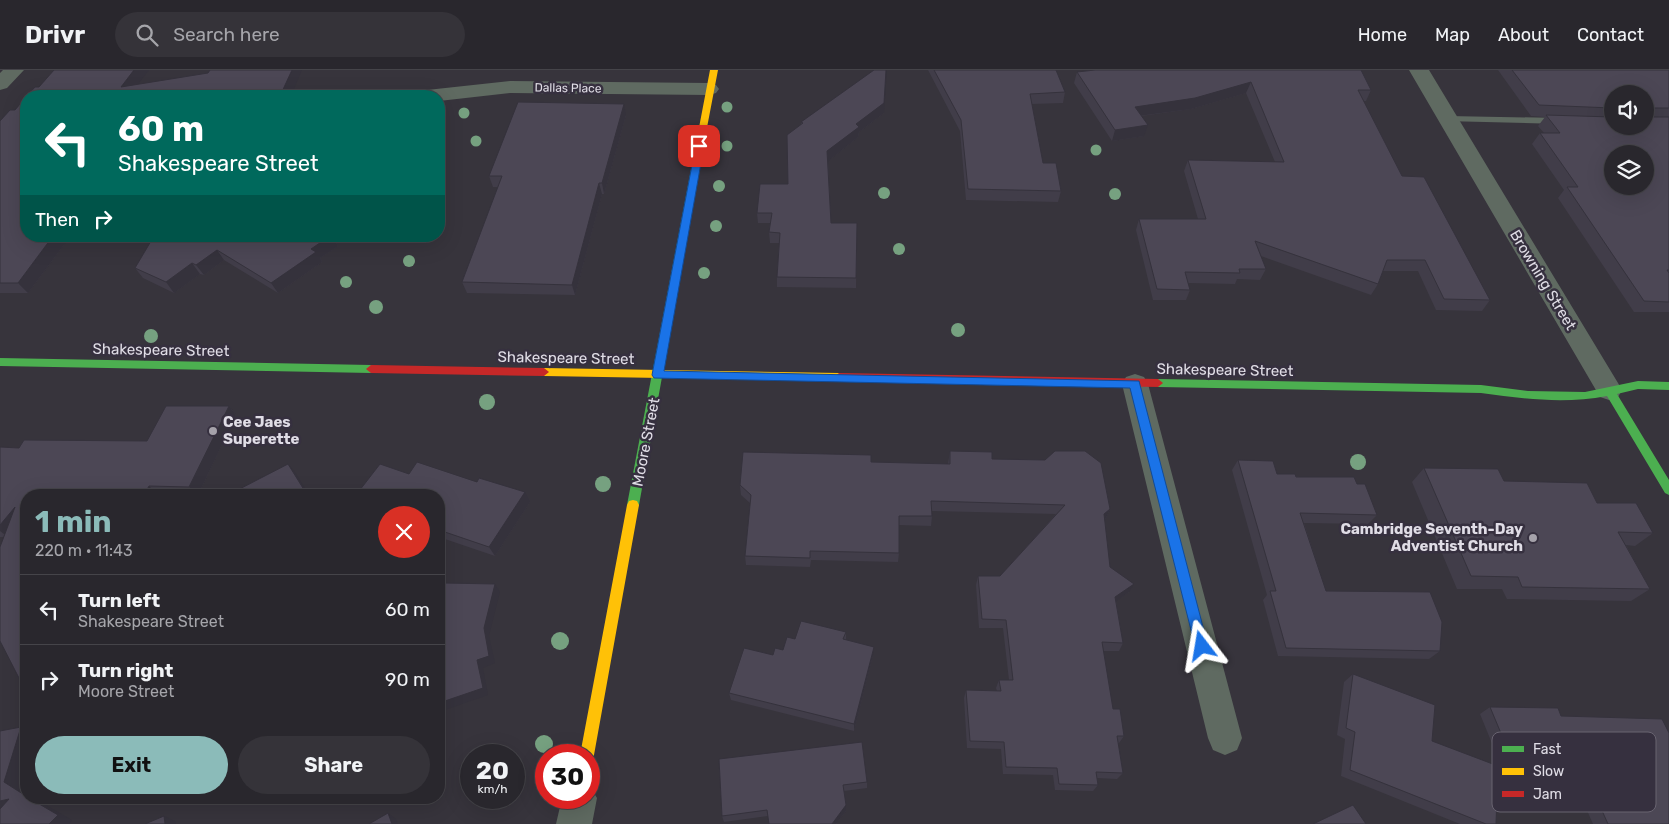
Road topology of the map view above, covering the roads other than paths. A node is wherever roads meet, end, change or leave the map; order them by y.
1 (14, 70) edge
2 (714, 70) edge
3 (1419, 70) edge
4 (0, 84) edge
5 (709, 89) junction
6 (445, 94) edge
7 (1448, 118) junction
8 (1574, 122) edge
9 (0, 362) edge
10 (658, 375) junction
11 (1135, 384) junction
12 (1669, 386) edge
13 (1609, 390) junction
14 (1669, 490) edge
15 (1225, 738) dead end
16 (589, 744) edge
17 (577, 809) edge
18 (574, 824) edge

1 - 4 street
2 - 5 street, Moore Street
3 - 7 street, Browning Street
5 - 6 street, Dallas Place
5 - 10 street, Moore Street
7 - 8 lane
7 - 13 street, Browning Street
9 - 10 street, Shakespeare Street
10 - 11 street, Shakespeare Street
10 - 16 street, Moore Street
11 - 13 street, Shakespeare Street
11 - 15 street
12 - 13 street, Shakespeare Street
13 - 14 street, Browning Street
17 - 18 street

